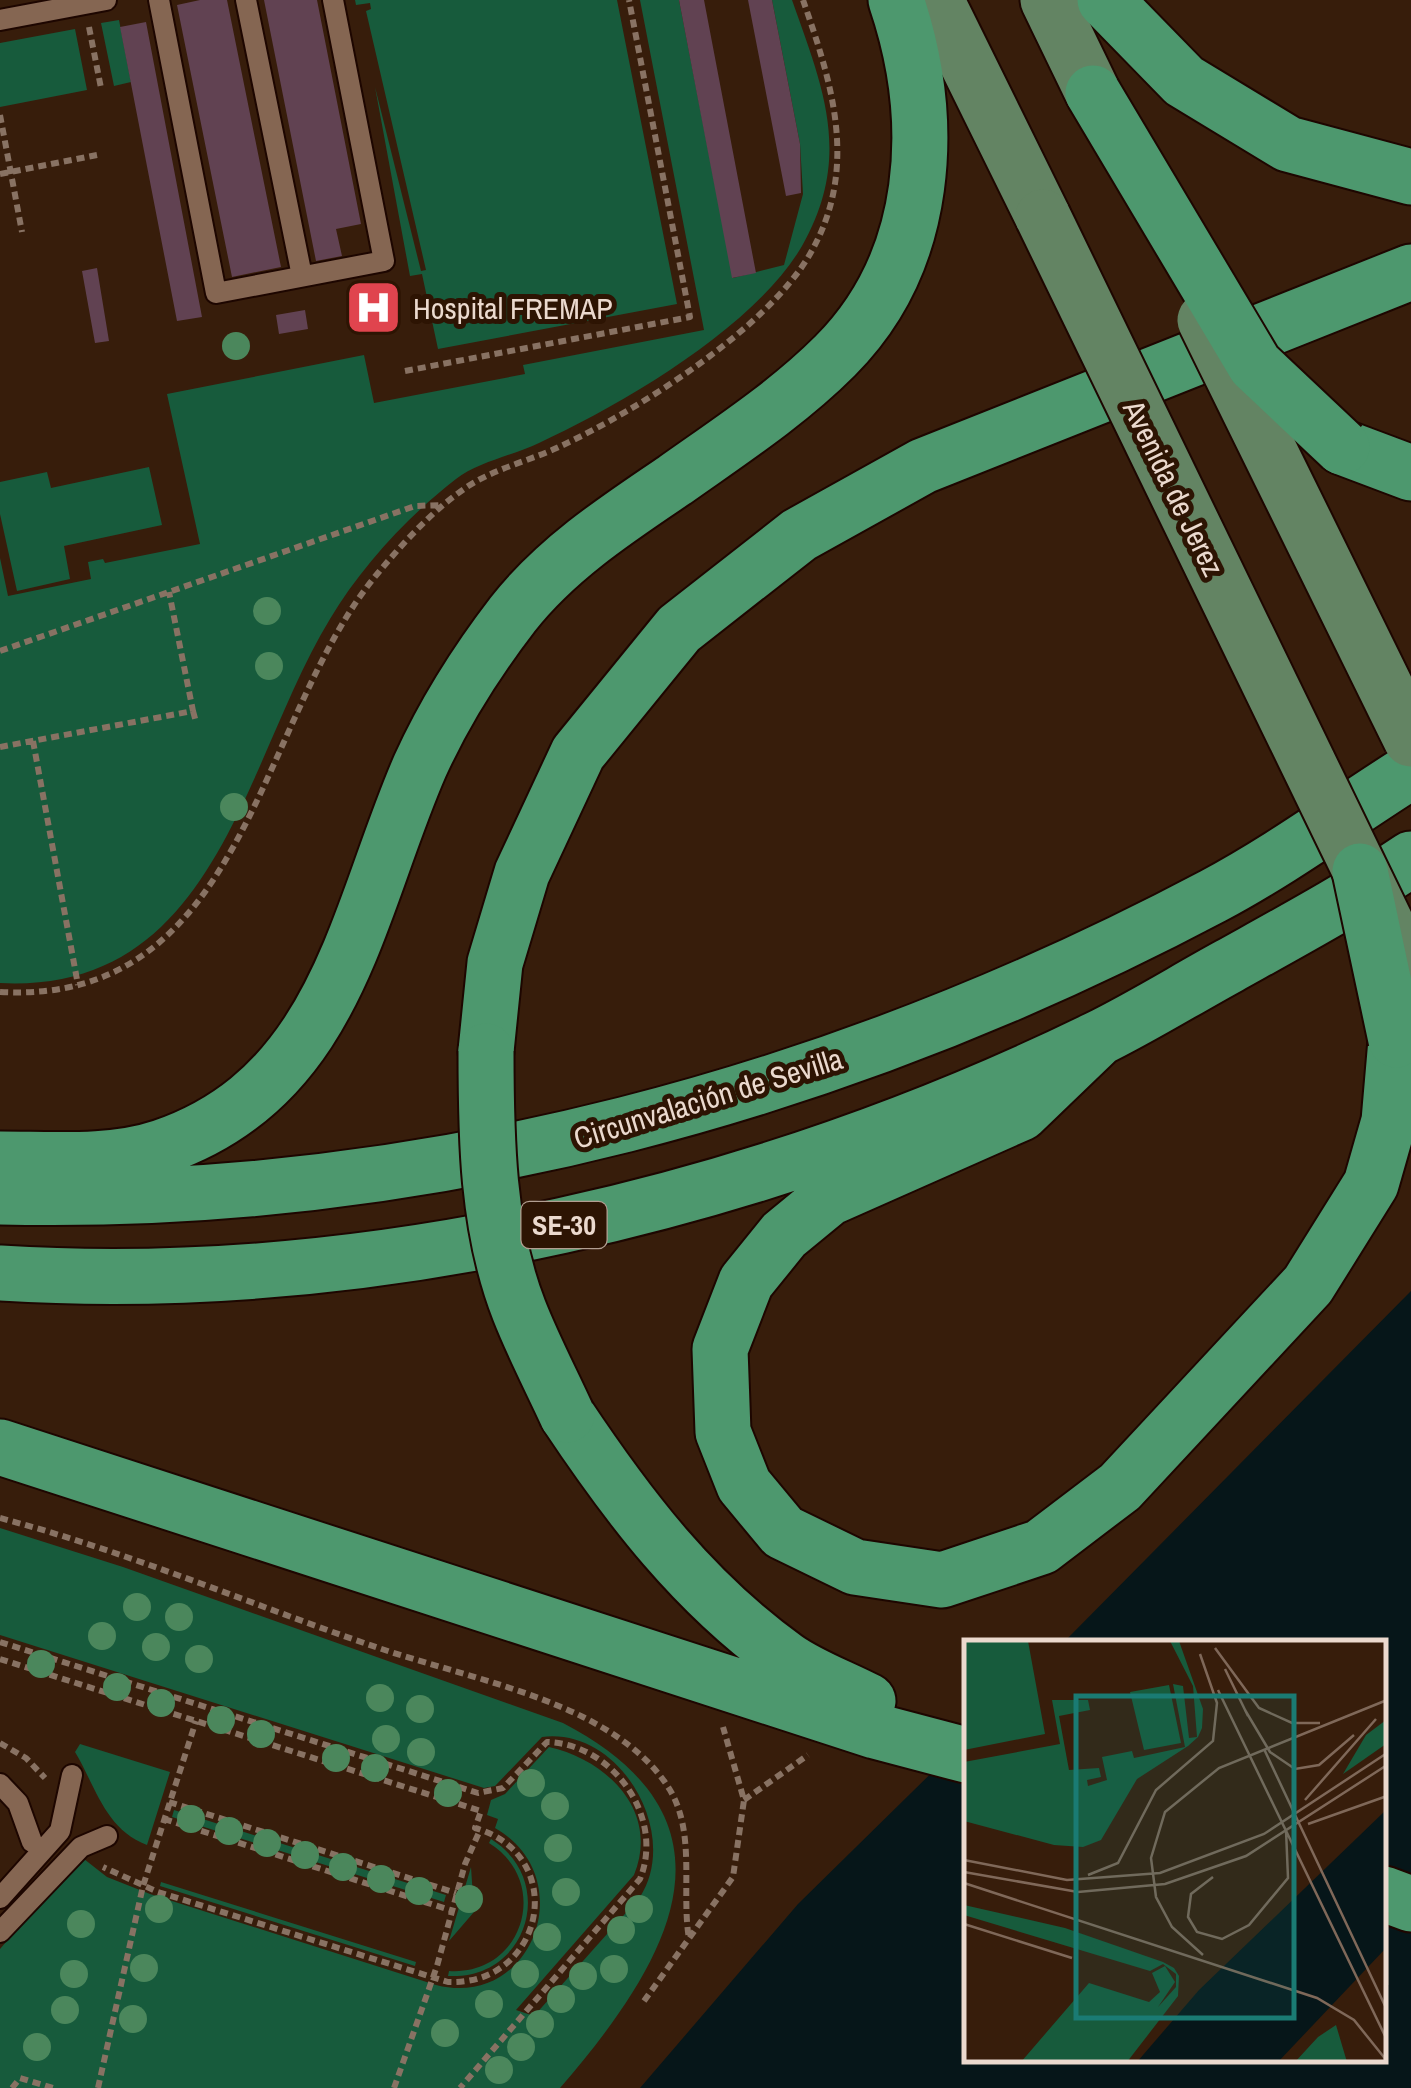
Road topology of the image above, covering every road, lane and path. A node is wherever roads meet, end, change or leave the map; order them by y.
1 (106, 0) edge
2 (159, 0) edge
3 (246, 0) edge
4 (333, 0) edge
5 (628, 0) edge
6 (804, 0) edge
7 (896, 0) edge
8 (936, 0) edge
9 (1048, 0) edge
10 (1105, 0) edge
11 (0, 20) edge
12 (88, 26) dead end
13 (100, 88) dead end
14 (1092, 93) junction
15 (0, 115) edge
16 (96, 155) dead end
17 (11, 172) junction
18 (0, 174) edge
19 (1411, 177) edge
20 (22, 232) dead end
21 (1411, 272) edge
22 (302, 276) junction
23 (406, 371) dead end
24 (1411, 474) edge
25 (443, 506) junction
26 (170, 592) junction
27 (0, 652) edge
28 (193, 710) junction
29 (196, 722) dead end
30 (1411, 730) edge
31 (1411, 739) edge
32 (32, 741) junction
33 (0, 747) edge
34 (46, 749) dead end
35 (1411, 771) edge
36 (64, 850) dead end
37 (54, 853) junction
38 (1395, 866) edge
39 (1411, 975) edge
40 (78, 985) junction
41 (0, 992) edge
42 (967, 1012) junction
43 (1099, 1038) junction
44 (0, 1159) edge
45 (0, 1197) edge
46 (0, 1273) edge
47 (0, 1447) edge
48 (0, 1518) edge
49 (0, 1642) edge
50 (0, 1659) edge
51 (196, 1721) junction
52 (964, 1752) edge
53 (964, 1752) edge
54 (72, 1776) dead end
55 (0, 1784) edge
56 (486, 1793) junction
57 (744, 1800) dead end
58 (169, 1802) junction
59 (481, 1811) junction
60 (164, 1819) junction
61 (480, 1830) junction
62 (107, 1836) dead end
63 (32, 1842) dead end
64 (96, 1862) dead end
65 (143, 1886) junction
66 (456, 1893) junction
67 (1386, 1895) edge
68 (0, 1898) edge
69 (1411, 1904) edge
70 (450, 1910) junction
71 (0, 1932) edge
72 (688, 1939) junction
73 (430, 1978) junction
74 (644, 2001) dead end
75 (12, 2088) edge
76 (53, 2088) edge
77 (98, 2088) edge
78 (394, 2088) edge
79 (460, 2088) edge

1 - 11 lane
2 - 22 lane
3 - 22 lane
4 - 22 lane
5 - 23 path
6 - 25 path
7 - 44 highway
8 - 38 main road, Avenida de Jerez, bridge
9 - 14 main road
10 - 19 highway
12 - 13 path
14 - 24 highway, bridge
14 - 31 main road, bridge
15 - 17 path
16 - 17 path
17 - 18 path
17 - 20 path
21 - 52 highway, bridge
25 - 26 path
25 - 40 path
26 - 27 path
26 - 28 path
28 - 29 path
28 - 32 path
30 - 42 highway
32 - 33 path
32 - 34 path
32 - 37 path
35 - 42 highway, Circunvalación de Sevilla
36 - 37 path
37 - 40 path
38 - 39 main road, Avenida de Jerez, bridge
38 - 43 highway, SE-30
38 - 43 highway, bridge
40 - 41 path
42 - 45 highway, Circunvalación de Sevilla
43 - 46 highway, SE-30
47 - 53 highway
48 - 72 path
49 - 56 path
50 - 51 path
51 - 58 path
51 - 59 path
54 - 68 lane
55 - 63 lane
56 - 59 path
56 - 79 path
57 - 72 path
58 - 60 path
58 - 66 path
59 - 61 path
60 - 65 path
60 - 70 path
61 - 66 path
61 - 73 path
62 - 71 lane
64 - 65 path
65 - 73 path
65 - 77 path
66 - 70 path
67 - 69 highway
70 - 73 path
72 - 74 path
73 - 78 path
75 - 76 path

